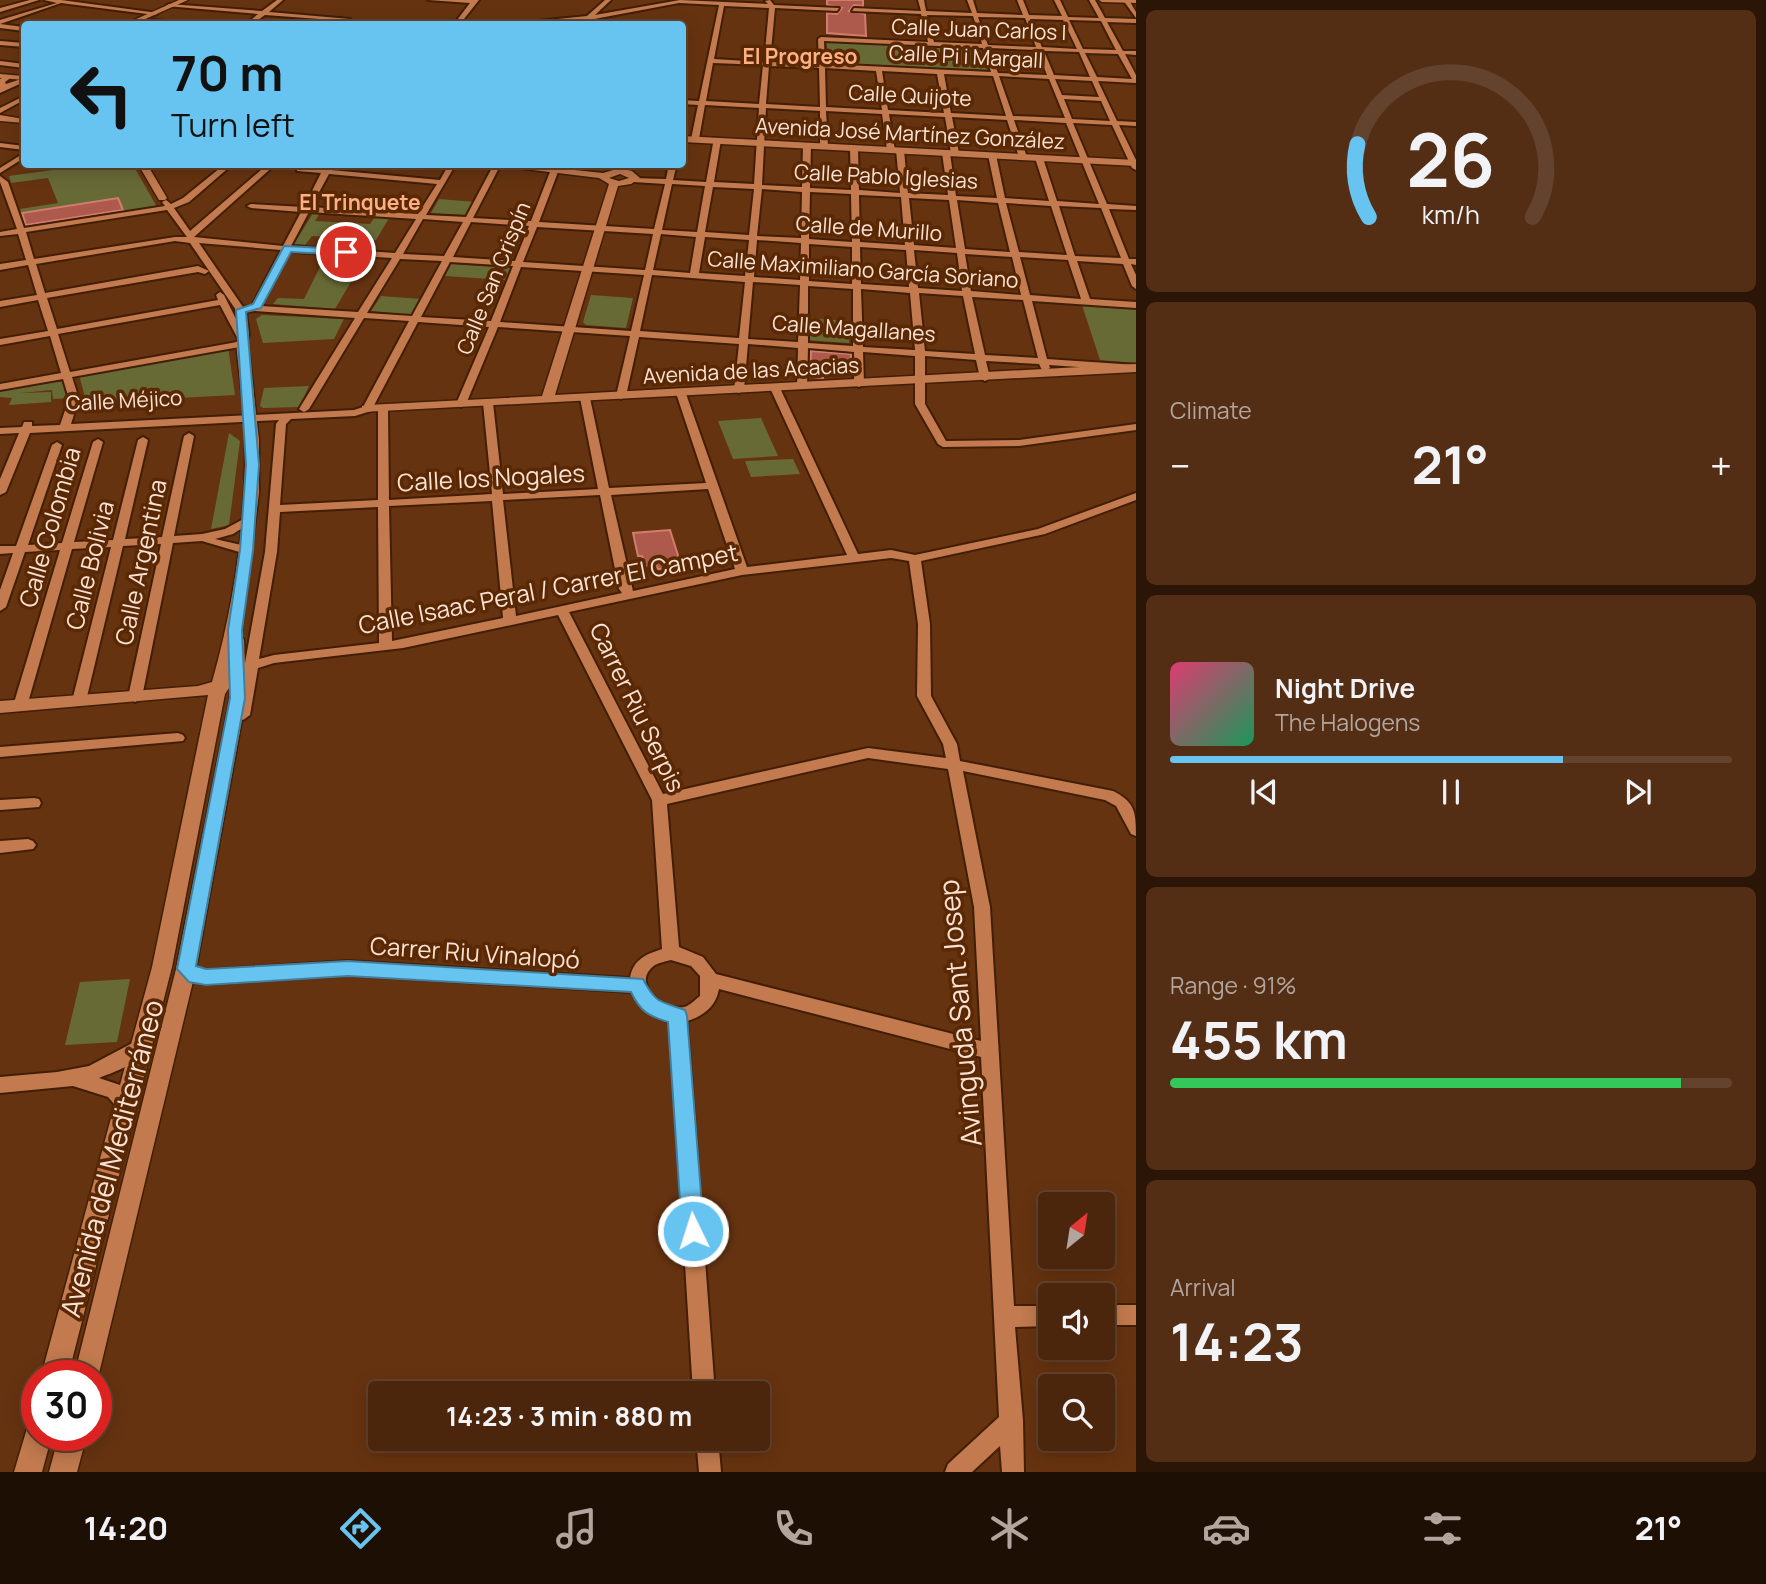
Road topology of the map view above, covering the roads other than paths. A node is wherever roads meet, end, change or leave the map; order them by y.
1 (36, 0) edge
2 (47, 0) edge
3 (186, 0) edge
4 (280, 0) edge
5 (431, 0) edge
6 (608, 0) edge
7 (688, 0) edge
8 (767, 0) edge
9 (921, 0) edge
10 (970, 0) edge
11 (1020, 0) edge
12 (1057, 0) edge
13 (1092, 0) edge
14 (1102, 0) edge
15 (1127, 0) edge
16 (69, 1) edge
17 (476, 1) edge
18 (1136, 1) edge
19 (674, 2) edge
20 (696, 3) junction
21 (170, 4) edge
22 (722, 4) junction
23 (772, 6) junction
24 (196, 9) junction
25 (837, 9) dead end
26 (0, 10) edge
27 (854, 10) dead end
28 (155, 13) junction
29 (924, 13) junction
30 (187, 14) dead end
31 (262, 14) junction
32 (975, 15) junction
33 (1136, 16) edge
34 (1027, 17) junction
35 (589, 18) junction
36 (347, 19) dead end
37 (1065, 19) junction
38 (138, 20) joint
39 (1103, 20) junction
40 (145, 21) edge
41 (253, 21) edge
42 (459, 21) edge
43 (577, 21) edge
44 (1136, 22) edge
45 (0, 24) edge
46 (21, 28) edge
47 (0, 43) edge
48 (16, 44) junction
49 (931, 44) junction
50 (21, 45) edge
51 (986, 47) junction
52 (1040, 49) junction
53 (0, 51) edge
54 (1081, 51) junction
55 (1120, 52) junction
56 (1136, 53) edge
57 (711, 61) junction
58 (0, 64) edge
59 (767, 64) junction
60 (822, 66) junction
61 (21, 68) edge
62 (21, 69) edge
63 (879, 69) junction
64 (940, 72) junction
65 (995, 74) junction
66 (4, 76) edge
67 (1051, 77) junction
68 (1094, 79) junction
69 (21, 80) edge
70 (1136, 81) edge
71 (2, 89) edge
72 (1059, 97) junction
73 (1104, 99) junction
74 (21, 101) edge
75 (21, 101) edge
76 (0, 102) edge
77 (686, 102) edge
78 (702, 103) junction
79 (763, 106) junction
80 (823, 109) junction
81 (0, 111) edge
82 (885, 112) junction
83 (948, 115) junction
84 (0, 118) edge
85 (1010, 118) junction
86 (21, 121) edge
87 (1069, 121) junction
88 (1115, 123) junction
89 (1136, 124) edge
90 (686, 139) edge
91 (695, 139) junction
92 (717, 141) junction
93 (761, 143) junction
94 (0, 145) edge
95 (807, 145) junction
96 (824, 146) junction
97 (21, 148) edge
98 (854, 148) junction
99 (895, 150) junction
100 (950, 153) junction
101 (992, 155) junction
102 (21, 157) edge
103 (1023, 157) junction
104 (1039, 158) junction
105 (1085, 160) junction
106 (1135, 165) edge
107 (144, 168) edge
108 (225, 168) edge
109 (269, 168) edge
110 (328, 168) edge
111 (451, 168) edge
112 (493, 168) edge
113 (556, 168) edge
114 (621, 168) edge
115 (672, 168) edge
116 (300, 169) dead end
117 (0, 171) edge
118 (603, 176) junction
119 (0, 178) edge
120 (634, 180) junction
121 (669, 181) junction
122 (442, 182) junction
123 (614, 183) junction
124 (710, 183) junction
125 (758, 186) junction
126 (807, 189) junction
127 (855, 192) junction
128 (904, 194) junction
129 (951, 197) junction
130 (1001, 200) junction
131 (1055, 203) junction
132 (12, 204) junction
133 (0, 205) edge
134 (166, 205) junction
135 (251, 206) dead end
136 (1104, 206) junction
137 (307, 208) junction
138 (1136, 208) edge
139 (422, 216) junction
140 (469, 219) junction
141 (535, 223) junction
142 (599, 228) junction
143 (20, 231) junction
144 (659, 232) junction
145 (0, 234) edge
146 (702, 234) junction
147 (754, 238) junction
148 (190, 239) junction
149 (805, 241) junction
150 (221, 243) junction
151 (858, 244) junction
152 (908, 247) junction
153 (288, 248) junction
154 (960, 251) junction
155 (1015, 254) junction
156 (206, 256) junction
157 (398, 256) junction
158 (1072, 258) junction
159 (447, 259) junction
160 (1126, 261) junction
161 (29, 262) junction
162 (1136, 262) edge
163 (519, 264) junction
164 (0, 267) edge
165 (587, 268) junction
166 (205, 271) junction
167 (650, 272) junction
168 (694, 275) junction
169 (750, 279) junction
170 (805, 282) junction
171 (858, 286) junction
172 (1136, 286) edge
173 (913, 290) junction
174 (967, 293) junction
175 (41, 297) junction
176 (1027, 297) junction
177 (1086, 301) junction
178 (224, 302) junction
179 (0, 304) edge
180 (1136, 304) edge
181 (255, 308) junction
182 (241, 310) junction
183 (361, 315) junction
184 (415, 319) junction
185 (495, 324) junction
186 (569, 329) junction
187 (52, 333) junction
188 (634, 333) junction
189 (745, 340) junction
190 (0, 342) edge
191 (242, 343) junction
192 (802, 344) junction
193 (857, 348) junction
194 (920, 352) junction
195 (980, 356) junction
196 (1042, 360) junction
197 (1136, 368) edge
198 (67, 374) junction
199 (1047, 374) junction
200 (985, 377) junction
201 (921, 381) junction
202 (859, 384) junction
203 (0, 387) edge
204 (802, 387) junction
205 (775, 388) junction
206 (739, 390) junction
207 (681, 393) junction
208 (621, 396) junction
209 (585, 398) junction
210 (547, 400) junction
211 (488, 403) junction
212 (461, 404) junction
213 (383, 408) junction
214 (304, 409) junction
215 (367, 409) junction
216 (288, 416) junction
217 (250, 421) junction
218 (0, 426) edge
219 (66, 426) junction
220 (27, 427) junction
221 (1136, 428) edge
222 (0, 431) edge
223 (189, 436) dead end
224 (143, 440) dead end
225 (98, 442) dead end
226 (57, 445) dead end
227 (711, 486) junction
228 (0, 492) edge
229 (606, 492) junction
230 (1136, 496) edge
231 (498, 498) junction
232 (383, 504) junction
233 (273, 509) junction
234 (249, 519) junction
235 (202, 538) junction
236 (167, 540) junction
237 (118, 543) junction
238 (67, 546) junction
239 (20, 549) junction
240 (0, 550) edge
241 (246, 550) junction
242 (854, 558) junction
243 (915, 559) junction
244 (742, 571) junction
245 (630, 596) junction
246 (0, 607) edge
247 (562, 611) junction
248 (510, 622) junction
249 (390, 646) junction
250 (224, 688) junction
251 (166, 695) junction
252 (135, 697) junction
253 (79, 701) junction
254 (20, 705) junction
255 (0, 707) edge
256 (178, 738) dead end
257 (0, 752) edge
258 (952, 764) junction
259 (225, 777) junction
260 (659, 800) junction
261 (34, 803) dead end
262 (0, 805) edge
263 (1136, 830) edge
264 (28, 845) dead end
265 (0, 847) edge
266 (671, 953) junction
267 (186, 969) junction
268 (711, 980) junction
269 (636, 985) junction
270 (678, 1016) junction
271 (140, 1046) junction
272 (990, 1048) junction
273 (76, 1079) junction
274 (0, 1085) edge
275 (125, 1104) junction
276 (1115, 1315) edge
277 (1136, 1315) edge
278 (1007, 1317) junction
279 (1038, 1317) edge
280 (58, 1360) edge
281 (92, 1360) edge
282 (703, 1381) edge
283 (1012, 1420) junction
284 (34, 1451) edge
285 (69, 1451) edge
286 (709, 1451) edge
287 (28, 1472) edge
288 (64, 1472) edge
289 (710, 1472) edge
290 (956, 1472) edge
291 (1013, 1472) edge

1 - 26 street
2 - 16 street
3 - 21 street
4 - 31 street
5 - 17 street
6 - 35 street
7 - 19 street
7 - 20 street
8 - 23 street
9 - 29 street
10 - 32 street
11 - 34 street
12 - 37 street
13 - 39 street
14 - 15 street
15 - 18 street
15 - 33 street
16 - 28 street
16 - 45 street
17 - 42 street
19 - 20 street
19 - 35 street
20 - 22 street
21 - 24 street
21 - 28 street
22 - 23 street
22 - 57 street
23 - 25 street
23 - 59 street
24 - 30 street
24 - 31 street
27 - 29 street
28 - 38 street
29 - 32 street
29 - 49 street
31 - 36 street
31 - 41 street
32 - 34 street
32 - 51 street
34 - 37 street
34 - 52 street
35 - 43 street
37 - 39 street
37 - 54 street
38 - 40 street
39 - 44 street
39 - 55 street
45 - 46 street
47 - 48 street
48 - 50 street
48 - 53 street
49 - 51 street, Calle Juan Carlos I
49 - 60 street, Calle Juan Carlos I
51 - 52 street, Calle Juan Carlos I
51 - 65 street
52 - 54 street, Calle Juan Carlos I
52 - 67 street
54 - 55 street, Calle Juan Carlos I
54 - 68 street
55 - 56 street, Calle Juan Carlos I
55 - 70 street
57 - 59 street, Calle Pi i Margall
57 - 78 street
58 - 61 street
59 - 60 street, Calle Pi i Margall
59 - 79 street
60 - 63 street, Calle Pi i Margall
60 - 80 street
62 - 66 street
63 - 64 street, Calle Pi i Margall
63 - 82 street
64 - 65 street, Calle Pi i Margall
64 - 83 street
65 - 67 street, Calle Pi i Margall
65 - 85 street
66 - 71 street
67 - 68 street, Calle Pi i Margall
67 - 72 street
68 - 70 street, Calle Pi i Margall
68 - 73 street
69 - 71 street
72 - 73 street
72 - 87 street
73 - 88 street
74 - 76 street
75 - 81 street
77 - 78 street, Calle Quijote
78 - 79 street, Calle Quijote
78 - 91 street
79 - 80 street, Calle Quijote
79 - 93 street
80 - 82 street, Calle Quijote
80 - 96 street
82 - 83 street, Calle Quijote
82 - 99 street
83 - 85 street, Calle Quijote
83 - 100 street
84 - 86 street
85 - 87 street, Calle Quijote
85 - 103 street
87 - 88 street, Calle Quijote
87 - 105 street
88 - 89 street, Calle Quijote
88 - 106 street
90 - 91 street, Avenida José Martínez González
91 - 92 street, Avenida José Martínez González
92 - 93 street, Avenida José Martínez González
92 - 124 street
93 - 95 street, Avenida José Martínez González
93 - 125 street
94 - 97 street
95 - 96 street, Avenida José Martínez González
95 - 126 street
96 - 98 street, Avenida José Martínez González
98 - 99 street, Avenida José Martínez González
98 - 127 street
99 - 100 street, Avenida José Martínez González
99 - 128 street
100 - 101 street, Avenida José Martínez González
100 - 129 street
101 - 103 street, Avenida José Martínez González
101 - 130 street
102 - 117 street
103 - 104 street, Avenida José Martínez González
104 - 105 street, Avenida José Martínez González
104 - 131 street
105 - 106 street, Avenida José Martínez González
105 - 136 street
107 - 134 street
108 - 134 street
109 - 148 street
110 - 116 street
110 - 122 street
110 - 137 street
111 - 122 street
112 - 140 street
113 - 118 street
113 - 141 street, Calle San Crispín
114 - 118 street
114 - 120 street
115 - 121 street
118 - 123 street
119 - 132 street
120 - 121 street, Calle Pablo Iglesias
120 - 123 street
121 - 124 street, Calle Pablo Iglesias
121 - 144 street
122 - 139 street
123 - 142 street
124 - 125 street, Calle Pablo Iglesias
124 - 146 street
125 - 126 street, Calle Pablo Iglesias
125 - 147 street
126 - 127 street, Calle Pablo Iglesias
126 - 149 street
127 - 128 street, Calle Pablo Iglesias
127 - 151 street
128 - 129 street, Calle Pablo Iglesias
128 - 152 street
129 - 130 street, Calle Pablo Iglesias
129 - 154 street
130 - 131 street, Calle Pablo Iglesias
130 - 155 street
131 - 136 street, Calle Pablo Iglesias
131 - 158 street
132 - 133 street
132 - 143 street
134 - 143 street
134 - 148 street
135 - 137 street, Calle de Murillo
136 - 138 street, Calle Pablo Iglesias
136 - 160 street
137 - 139 street, Calle de Murillo
137 - 153 street
139 - 140 street, Calle de Murillo
139 - 157 street
140 - 141 street, Calle de Murillo
140 - 159 street
141 - 142 street, Calle de Murillo
141 - 163 street, Calle San Crispín
142 - 144 street, Calle de Murillo
142 - 165 street
143 - 145 street
143 - 161 street
144 - 146 street, Calle de Murillo
144 - 167 street
146 - 147 street, Calle de Murillo
146 - 168 street
147 - 149 street, Calle de Murillo
147 - 169 street
148 - 150 street, Calle Maximiliano García Soriano
148 - 156 street
148 - 161 street, Calle Maximiliano García Soriano
148 - 166 street
149 - 151 street, Calle de Murillo
149 - 170 street
150 - 153 street, Calle Maximiliano García Soriano
150 - 156 street
151 - 152 street, Calle de Murillo
151 - 171 street
152 - 154 street, Calle de Murillo
152 - 173 street
153 - 157 street, Calle Maximiliano García Soriano
153 - 181 street
154 - 155 street, Calle de Murillo
154 - 174 street
155 - 158 street, Calle de Murillo
155 - 176 street
156 - 182 street
157 - 159 street, Calle Maximiliano García Soriano
157 - 183 street
158 - 160 street, Calle de Murillo
158 - 177 street
159 - 163 street, Calle Maximiliano García Soriano
159 - 184 street
160 - 162 street, Calle de Murillo
160 - 172 street
161 - 164 street, Calle Maximiliano García Soriano
161 - 175 street
163 - 165 street, Calle Maximiliano García Soriano
163 - 185 street, Calle San Crispín
165 - 167 street, Calle Maximiliano García Soriano
165 - 186 street
166 - 175 street
166 - 178 street
167 - 168 street, Calle Maximiliano García Soriano
167 - 188 street
168 - 169 street, Calle Maximiliano García Soriano
169 - 170 street, Calle Maximiliano García Soriano
169 - 189 street
170 - 171 street, Calle Maximiliano García Soriano
170 - 192 street
171 - 173 street, Calle Maximiliano García Soriano
171 - 193 street
173 - 174 street, Calle Maximiliano García Soriano
173 - 194 street
174 - 176 street, Calle Maximiliano García Soriano
174 - 195 street
175 - 179 street
175 - 187 street
176 - 177 street, Calle Maximiliano García Soriano
176 - 196 street
177 - 180 street, Calle Maximiliano García Soriano
178 - 187 street
178 - 191 street
181 - 182 street, Calle Magallanes
181 - 183 street, Calle Magallanes
182 - 191 street
183 - 184 street, Calle Magallanes
183 - 214 street
184 - 185 street, Calle Magallanes
184 - 215 street
185 - 186 street, Calle Magallanes
185 - 212 street, Calle San Crispín
186 - 188 street, Calle Magallanes
186 - 210 street
187 - 190 street
187 - 198 street
188 - 189 street, Calle Magallanes
188 - 208 street
189 - 192 street, Calle Magallanes
189 - 206 street
191 - 198 street
191 - 217 street, Avenida del Mediterráneo
192 - 193 street, Calle Magallanes
192 - 204 street
193 - 194 street, Calle Magallanes
193 - 202 street
194 - 195 street, Calle Magallanes
194 - 201 street
195 - 196 street, Calle Magallanes
195 - 200 street
196 - 197 street, Calle Magallanes
196 - 199 street
197 - 199 street, Avenida de las Acacias
198 - 203 street
198 - 219 street
199 - 200 street, Avenida de las Acacias
200 - 201 street, Avenida de las Acacias
201 - 202 street, Avenida de las Acacias
201 - 221 street
202 - 204 street, Avenida de las Acacias
204 - 205 street, Avenida de las Acacias
205 - 206 street, Avenida de las Acacias
205 - 242 street
206 - 207 street, Avenida de las Acacias
207 - 208 street, Avenida de las Acacias
207 - 227 street
208 - 209 street, Avenida de las Acacias
209 - 210 street, Avenida de las Acacias
209 - 229 street
210 - 211 street, Avenida de las Acacias
211 - 212 street, Avenida de las Acacias
211 - 231 street
212 - 213 street, Avenida de las Acacias
213 - 215 street, Avenida de las Acacias
213 - 232 street
214 - 215 street, Avenida de las Acacias
214 - 217 street, Avenida de las Acacias
215 - 216 street, Avenida de las Acacias
216 - 217 street, Avenida de las Acacias
216 - 233 street
217 - 219 street, Calle Méjico
217 - 234 street, Avenida del Mediterráneo
218 - 220 street, Calle Méjico
219 - 220 street, Calle Méjico
220 - 222 street, Calle Méjico
220 - 228 street
223 - 236 street, Calle Argentina
224 - 237 street, Calle Bolivia
225 - 238 street, Calle Colombia
226 - 239 street
227 - 229 street, Calle los Nogales
227 - 244 street
229 - 231 street, Calle los Nogales
229 - 245 street
230 - 243 street, Calle Isaac Peral / Carrer El Campet
231 - 232 street, Calle los Nogales
231 - 248 street
232 - 233 street, Calle los Nogales
232 - 249 street
233 - 250 street
234 - 235 street
234 - 241 street, Avenida del Mediterráneo
235 - 236 street
235 - 241 street
236 - 237 street
236 - 252 street, Calle Argentina
237 - 238 street
237 - 253 street, Calle Bolivia
238 - 239 street
238 - 254 street, Calle Colombia
239 - 240 street
239 - 246 street
241 - 250 street, Avenida del Mediterráneo
242 - 243 street, Calle Isaac Peral / Carrer El Campet
242 - 244 street, Calle Isaac Peral / Carrer El Campet
243 - 258 street, Avinguda Sant Josep
244 - 245 street, Calle Isaac Peral / Carrer El Campet
245 - 247 street, Calle Isaac Peral / Carrer El Campet
247 - 248 street, Calle Isaac Peral / Carrer El Campet
247 - 260 street, Carrer Riu Serpis
248 - 249 street, Calle Isaac Peral / Carrer El Campet
249 - 250 street, Calle Isaac Peral / Carrer El Campet
250 - 251 street
250 - 251 street
250 - 259 street, Avenida del Mediterráneo
250 - 259 street, Avenida del Mediterráneo
250 - 271 street, Avenida del Mediterráneo
251 - 252 street
252 - 253 street
253 - 254 street
254 - 255 street
256 - 257 street
258 - 260 street
258 - 263 street
258 - 272 street, Avinguda Sant Josep
259 - 267 street, Avenida del Mediterráneo
260 - 266 street, Carrer Riu Serpis
261 - 262 street
264 - 265 street
266 - 268 street
266 - 269 street
267 - 269 street, Carrer Riu Vinalopó
267 - 281 street, Avenida del Mediterráneo
268 - 270 street
268 - 272 street
269 - 270 street
270 - 282 street
271 - 273 street
271 - 275 street, Avenida del Mediterráneo
272 - 278 street, Avinguda Sant Josep
273 - 274 street
273 - 275 street
275 - 280 street, Avenida del Mediterráneo
276 - 277 street
278 - 279 street
278 - 283 street, Avinguda Sant Josep
283 - 290 street
283 - 291 street, Avinguda Sant Josep
284 - 287 street
285 - 288 street
286 - 289 street

